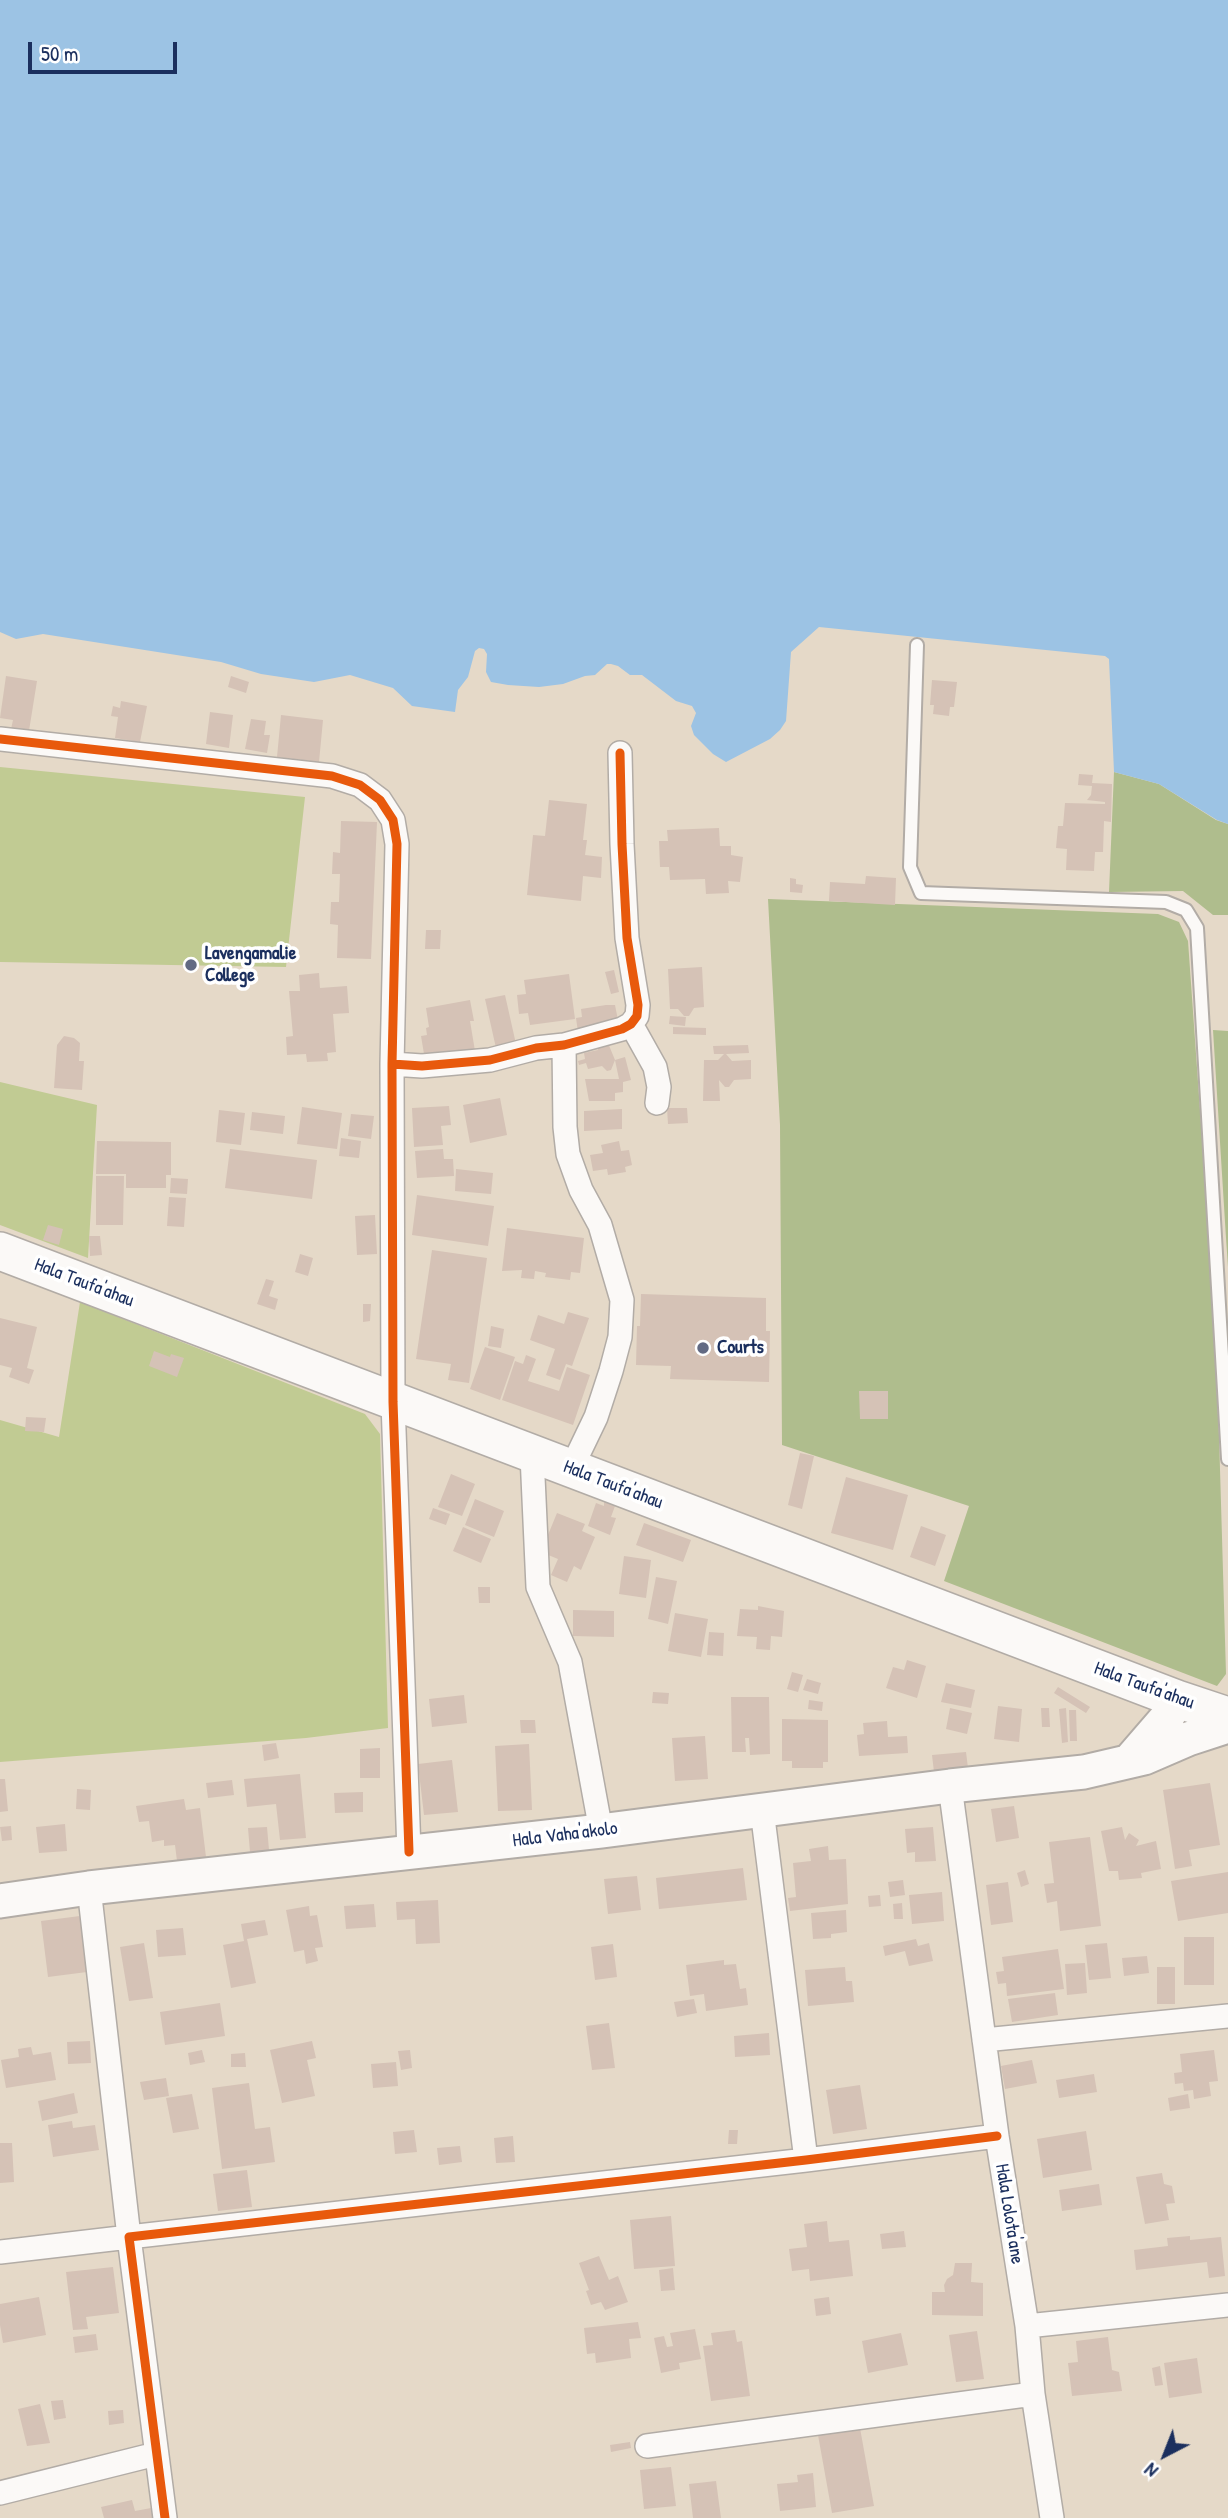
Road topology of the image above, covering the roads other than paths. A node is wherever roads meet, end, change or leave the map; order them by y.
1 (917, 645) dead end
2 (0, 738) edge
3 (620, 752) dead end
4 (631, 1024) junction
5 (564, 1045) junction
6 (392, 1064) junction
7 (657, 1103) dead end
8 (0, 1251) edge
9 (393, 1402) junction
10 (532, 1455) junction
11 (1228, 1459) edge
12 (571, 1469) junction
13 (1177, 1699) junction
14 (1228, 1716) edge
15 (1228, 1726) edge
16 (1128, 1762) junction
17 (950, 1786) junction
18 (762, 1810) junction
19 (601, 1831) junction
20 (409, 1852) junction
21 (89, 1888) junction
22 (0, 1900) edge
23 (1228, 2016) edge
24 (984, 2040) junction
25 (997, 2136) junction
26 (806, 2160) junction
27 (129, 2237) junction
28 (0, 2252) edge
29 (1228, 2305) edge
30 (1027, 2326) junction
31 (1033, 2394) junction
32 (647, 2446) dead end
33 (156, 2454) junction
34 (0, 2493) edge
35 (165, 2518) edge
36 (1052, 2518) edge

1 - 11 lane
2 - 6 street
3 - 4 street
4 - 5 street
4 - 7 street
5 - 6 street
5 - 12 street
6 - 9 street
8 - 9 main road, Hala Taufa'ahau
9 - 10 main road, Hala Taufa'ahau
9 - 20 street
10 - 12 main road, Hala Taufa'ahau
10 - 19 street
12 - 13 main road, Hala Taufa'ahau
13 - 14 main road, Hala Taufa'ahau
13 - 16 main road
15 - 16 main road, Hala Vaha'akolo
16 - 17 main road, Hala Vaha'akolo
17 - 18 main road, Hala Vaha'akolo
17 - 24 street, Hala Lolota'ane
18 - 19 main road, Hala Vaha'akolo
18 - 26 street
19 - 20 main road, Hala Vaha'akolo
20 - 21 main road, Hala Vaha'akolo
21 - 22 main road, Hala Vaha'akolo
21 - 27 street
23 - 24 street
24 - 25 street, Hala Lolota'ane
25 - 26 street
25 - 30 street, Hala Lolota'ane
26 - 27 street
27 - 28 street
27 - 33 street
29 - 30 street
30 - 31 street, Hala Lolota'ane
31 - 32 street
31 - 36 street, Hala Lolota'ane
33 - 34 street
33 - 35 street

